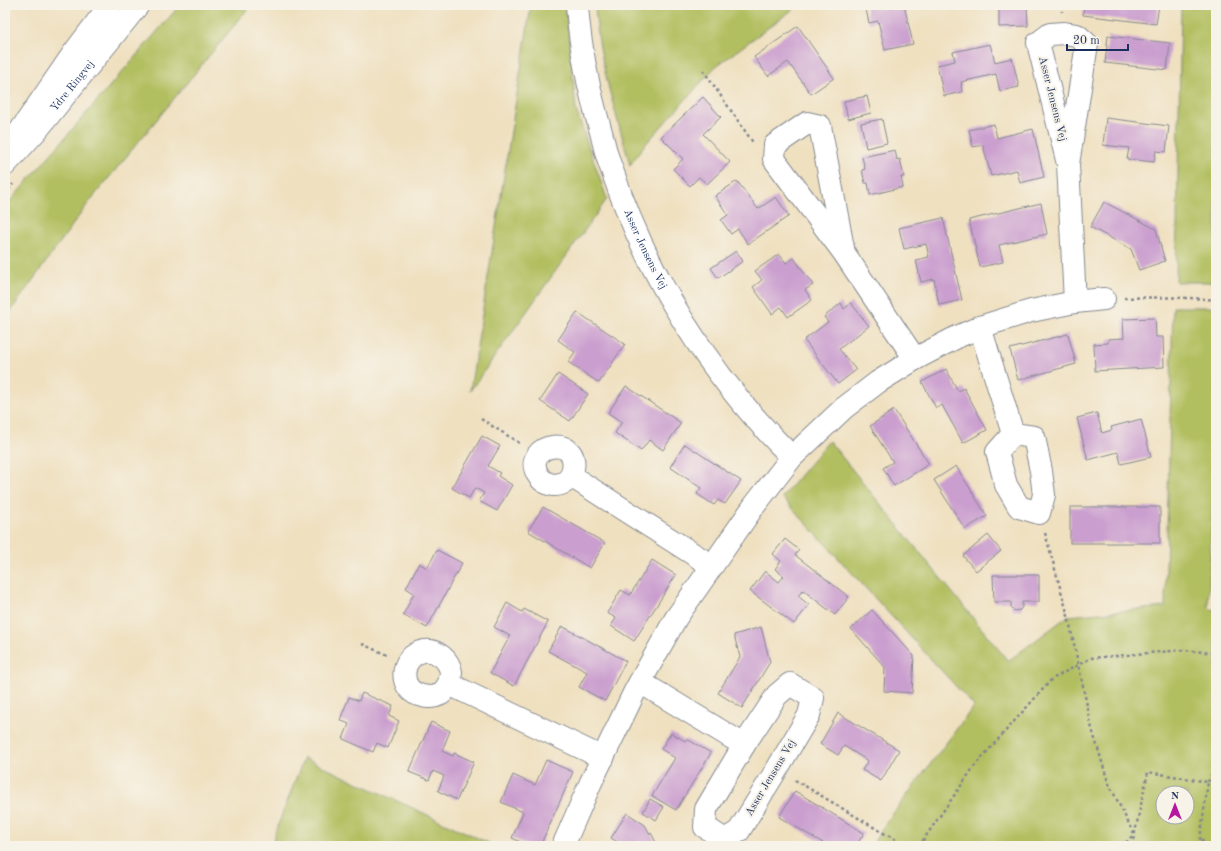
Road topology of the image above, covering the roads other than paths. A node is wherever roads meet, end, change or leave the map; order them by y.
1 (110, 5) edge
2 (138, 5) edge
3 (577, 5) edge
4 (5, 156) edge
5 (1068, 164) junction
6 (5, 165) edge
7 (844, 253) junction
8 (1104, 299) road end
9 (1075, 302) junction
10 (980, 327) junction
11 (915, 359) junction
12 (1013, 434) junction
13 (538, 455) road end
14 (792, 457) junction
15 (712, 566) junction
16 (640, 682) junction
17 (449, 684) junction
18 (744, 746) junction
19 (603, 758) junction
20 (563, 846) edge

1 - 4 street, Ydre Ringvej
2 - 6 street, Ydre Ringvej
3 - 14 street, Asser Jensens Vej
5 - 5 street, Asser Jensens Vej
5 - 9 street, Asser Jensens Vej
7 - 7 street
7 - 11 street
8 - 9 street
9 - 10 street
10 - 11 street
10 - 12 street
11 - 14 street
12 - 12 street
13 - 15 street
14 - 15 street
15 - 16 street
16 - 18 street
16 - 19 street
17 - 17 street
17 - 19 street
18 - 18 street, Asser Jensens Vej
19 - 20 street

